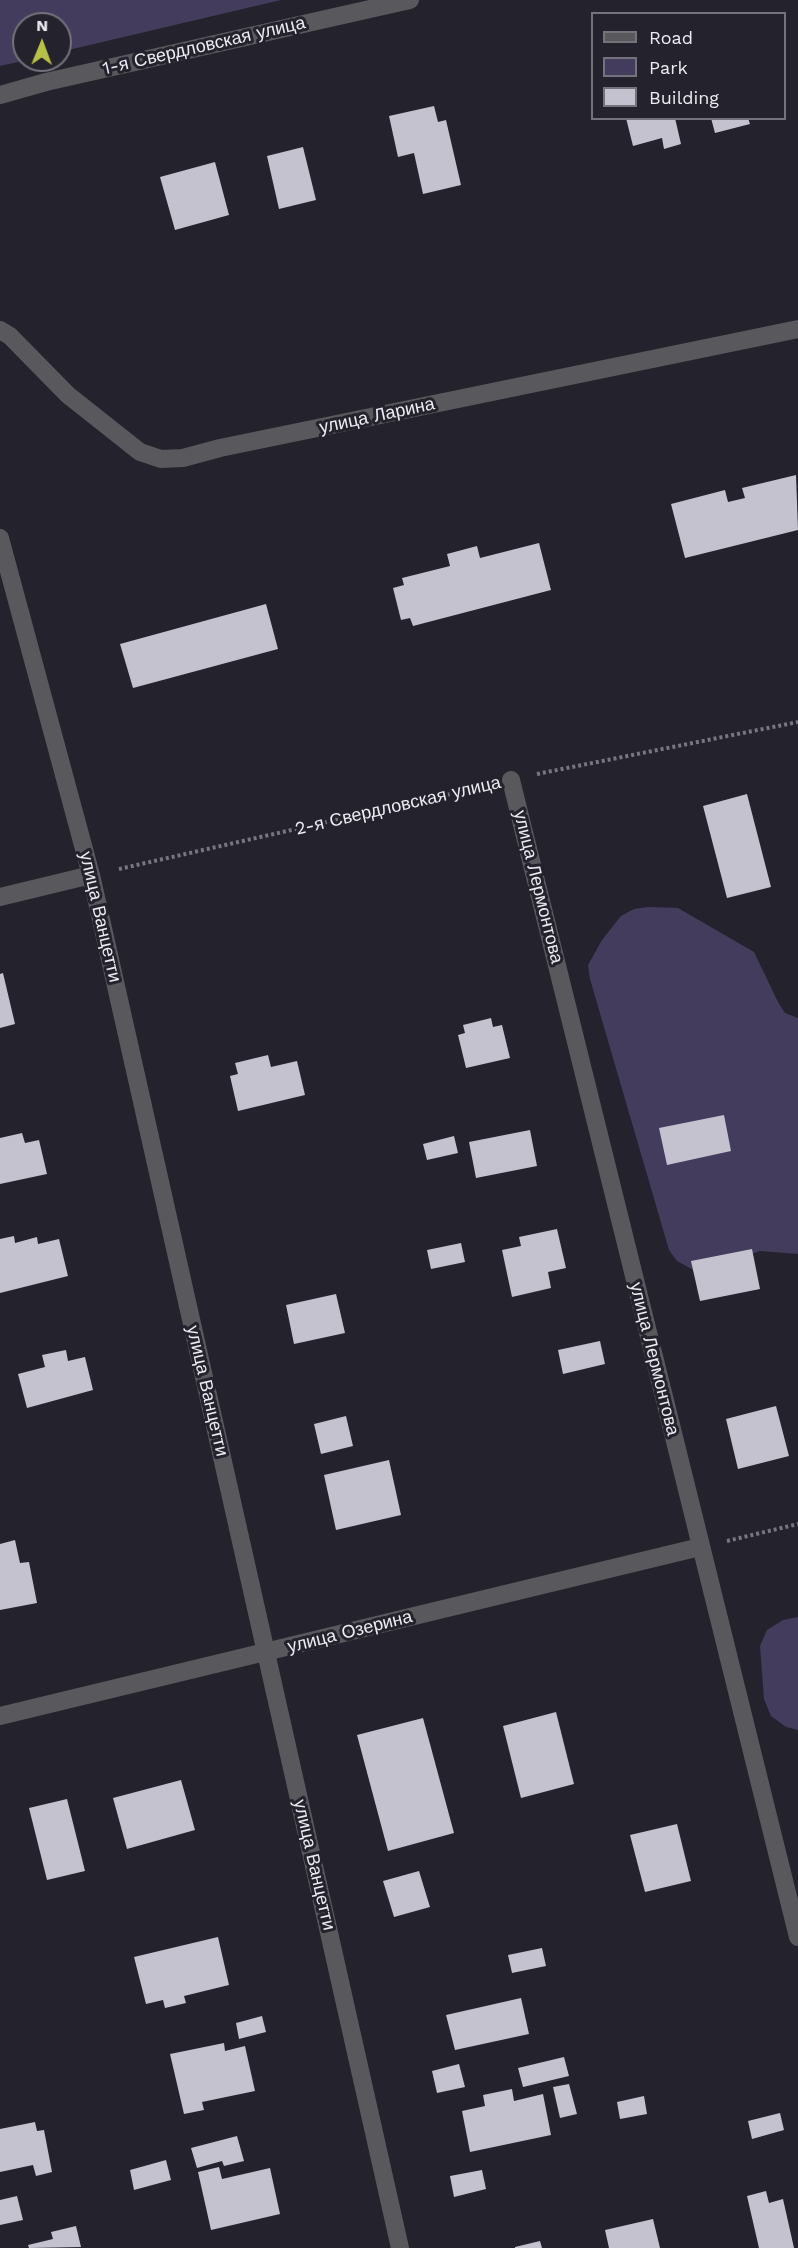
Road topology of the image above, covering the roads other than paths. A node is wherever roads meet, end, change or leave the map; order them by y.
1 (410, 0) edge
2 (0, 95) edge
3 (798, 329) edge
4 (0, 330) edge
5 (0, 537) edge
6 (511, 780) road end
7 (91, 875) junction
8 (0, 897) edge
9 (700, 1547) junction
10 (266, 1653) junction
11 (0, 1716) edge
12 (798, 1937) edge
13 (400, 2248) edge

1 - 2 street, 1-я Свердловская улица
3 - 4 street, улица Ларина
5 - 7 street, улица Ванцетти
6 - 9 street, улица Лермонтова
7 - 8 street
7 - 10 street, улица Ванцетти
9 - 10 street, улица Озерина
9 - 12 street, улица Лермонтова
10 - 11 street, улица Озерина
10 - 13 street, улица Ванцетти

